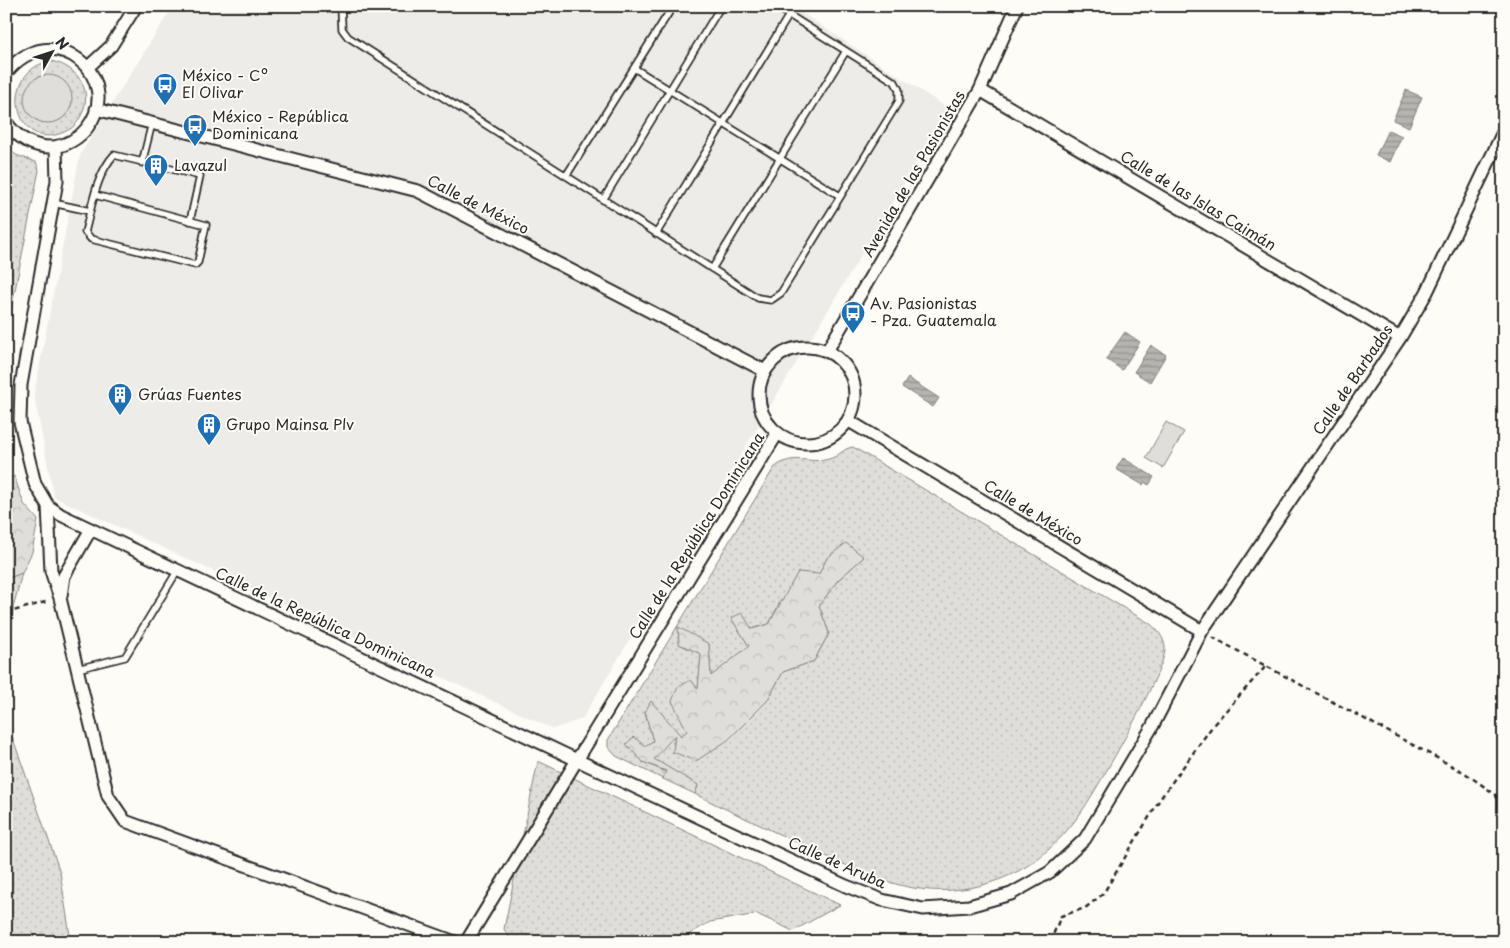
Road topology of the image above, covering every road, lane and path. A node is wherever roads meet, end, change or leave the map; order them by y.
1 (136, 6) edge
2 (341, 6) edge
3 (673, 6) edge
4 (721, 6) edge
5 (775, 6) edge
6 (1017, 6) edge
7 (789, 15) junction
8 (846, 51) junction
9 (87, 68) junction
10 (634, 68) junction
11 (6, 72) edge
12 (670, 90) junction
13 (980, 90) junction
14 (96, 109) junction
15 (6, 122) edge
16 (152, 123) junction
17 (723, 124) junction
18 (1504, 130) edge
19 (56, 146) junction
20 (780, 159) junction
21 (142, 163) junction
22 (566, 176) junction
23 (95, 195) junction
24 (840, 196) junction
25 (603, 200) junction
26 (53, 204) junction
27 (90, 211) junction
28 (190, 221) junction
29 (656, 234) junction
30 (712, 269) junction
31 (1400, 338) junction
32 (827, 351) junction
33 (765, 371) junction
34 (849, 421) junction
35 (777, 434) junction
36 (48, 506) junction
37 (91, 529) junction
38 (178, 570) junction
39 (60, 598) junction
40 (6, 613) edge
41 (1202, 631) junction
42 (1266, 666) junction
43 (77, 669) junction
44 (577, 760) junction
45 (1504, 817) edge
46 (455, 942) edge
47 (466, 942) edge
48 (1050, 942) edge

1 - 9 street
2 - 22 lane
3 - 10 lane
4 - 12 lane
5 - 7 lane
6 - 13 street, Avenida de las Pasionistas
7 - 8 lane
7 - 17 lane
8 - 20 lane
8 - 24 lane
9 - 11 street
9 - 14 street
10 - 12 lane
10 - 22 lane
12 - 17 lane
12 - 25 lane
13 - 31 street, Calle de las Islas Caimán
13 - 32 street, Avenida de las Pasionistas
14 - 16 street, Calle de México
14 - 19 street
15 - 19 street
16 - 21 lane
16 - 33 street, Calle de México
17 - 20 lane
17 - 29 lane
18 - 31 street, Calle de Barbados
19 - 26 street
20 - 24 lane
20 - 30 lane
21 - 23 lane
21 - 28 lane
22 - 25 lane
23 - 27 lane
23 - 28 lane
24 - 30 lane
25 - 29 lane
26 - 27 lane
26 - 36 street
27 - 28 lane
29 - 30 lane
31 - 41 street, Calle de Barbados
32 - 33 street
32 - 34 street
33 - 35 street
34 - 35 street
34 - 41 street, Calle de México
35 - 44 street, Calle de la República Dominicana
36 - 37 street, Calle de la República Dominicana
36 - 39 street
37 - 38 street, Calle de la República Dominicana
37 - 39 street
38 - 43 lane
38 - 44 street, Calle de la República Dominicana
39 - 40 path
39 - 43 street
41 - 42 path
41 - 44 street, Calle de Aruba
42 - 45 path
42 - 48 path
43 - 46 street
44 - 47 street

